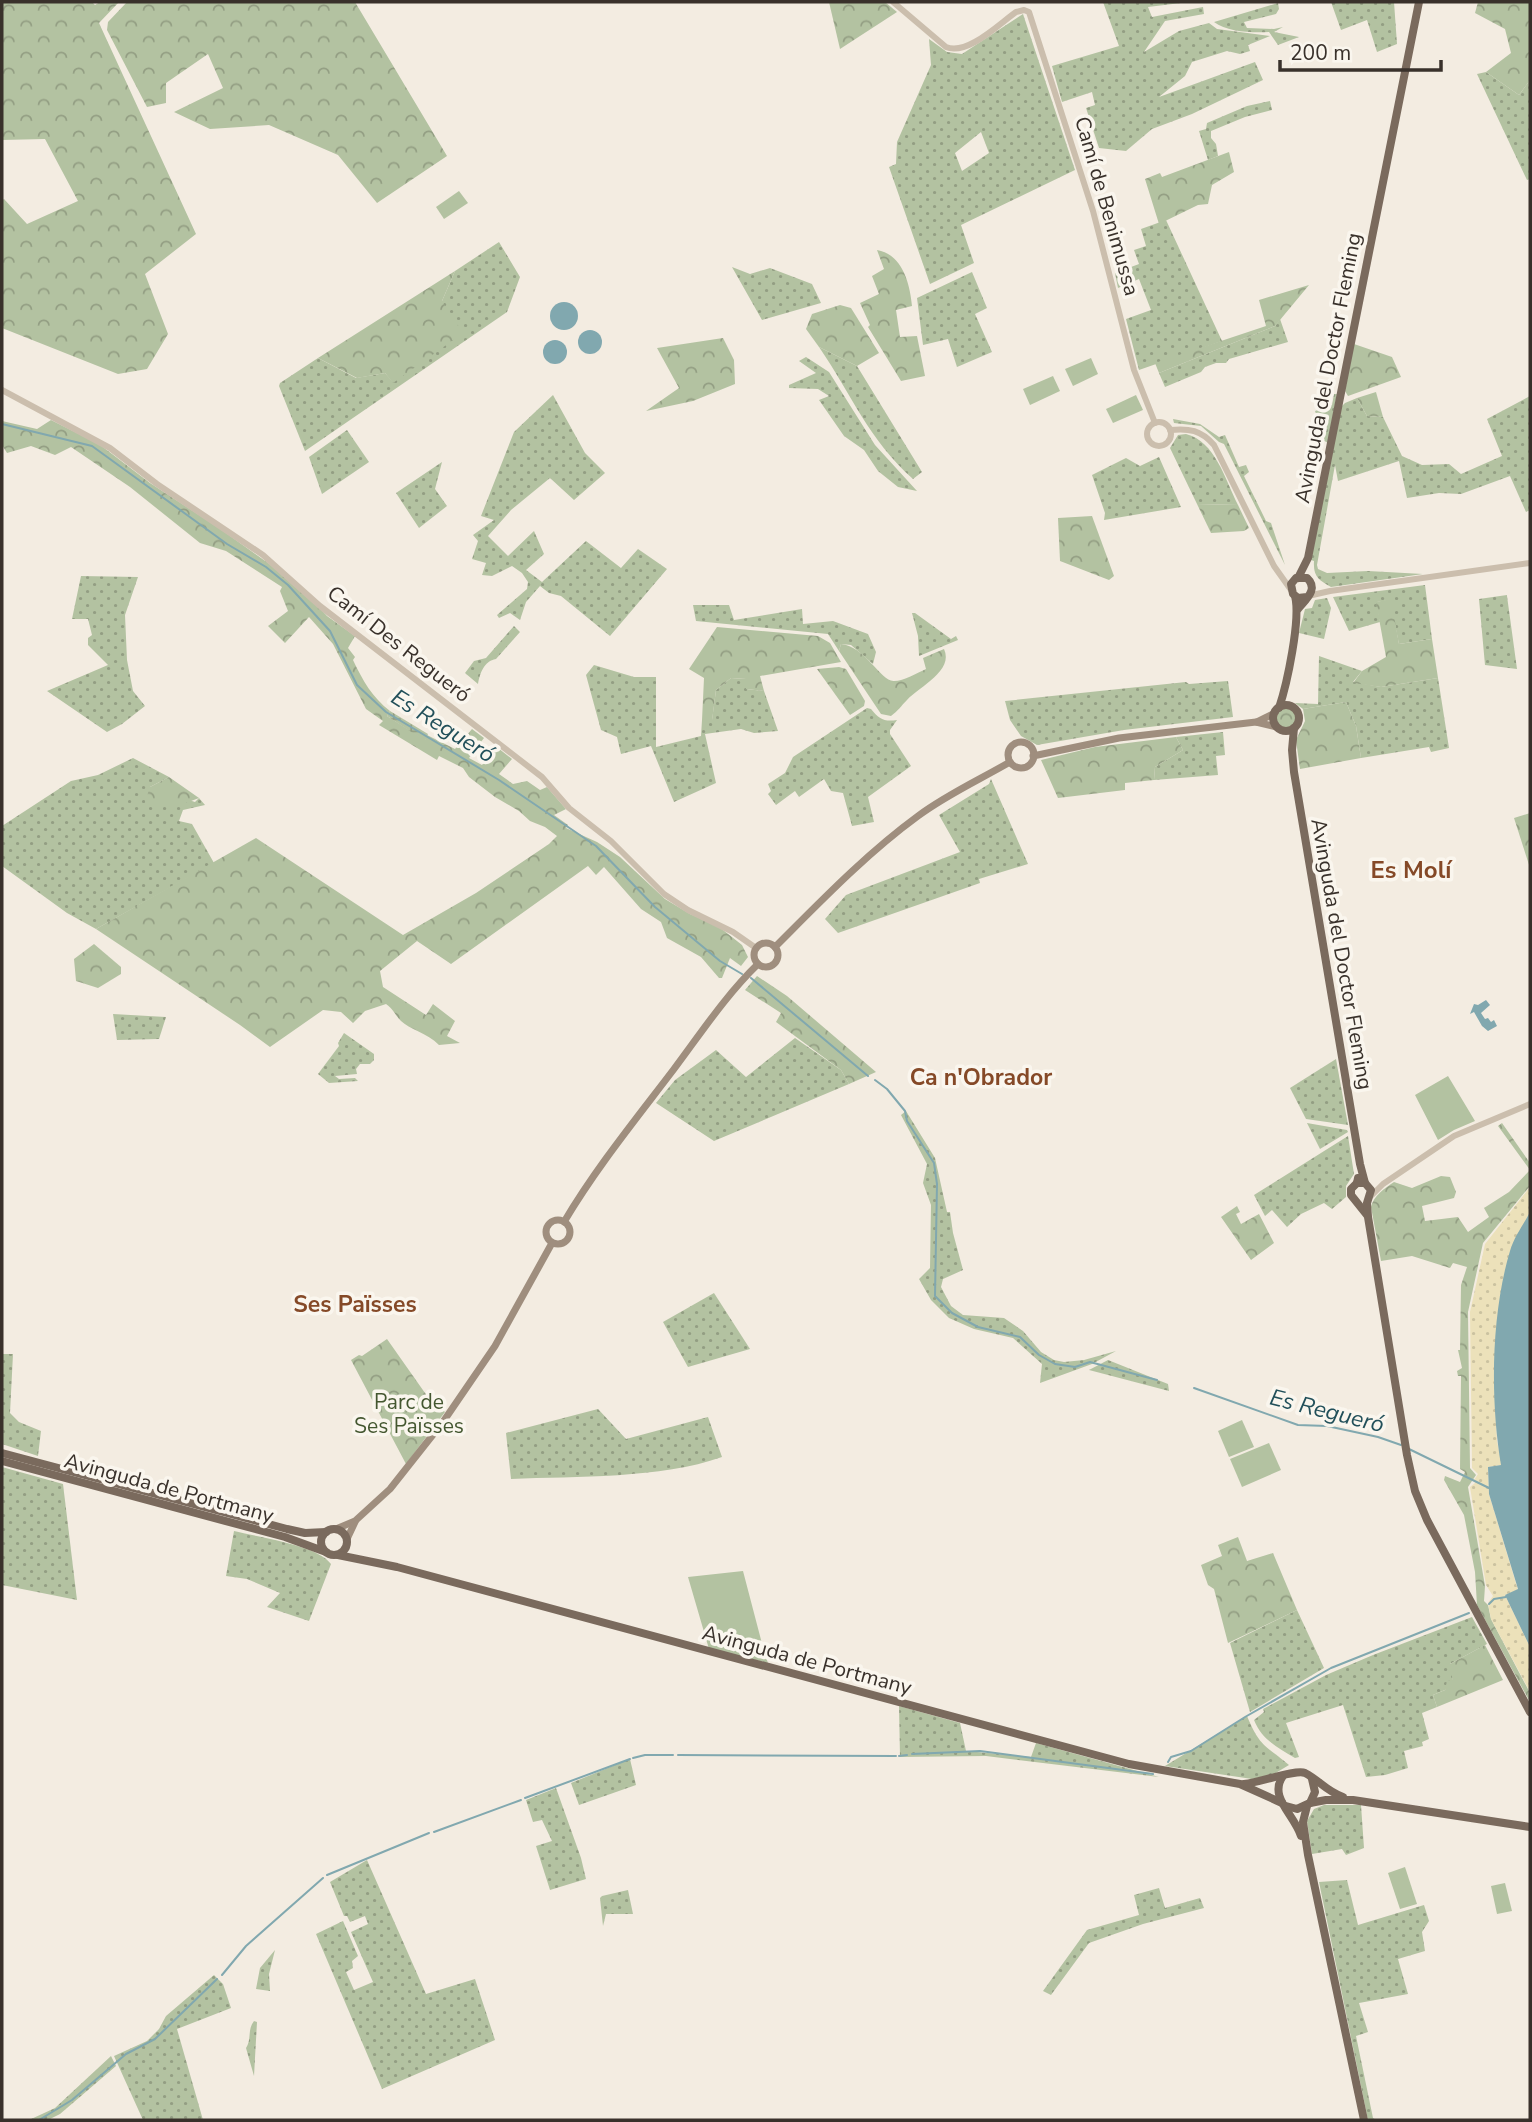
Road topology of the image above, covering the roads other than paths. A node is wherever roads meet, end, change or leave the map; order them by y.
1 (893, 2) edge
2 (1419, 2) edge
3 (2, 390) edge
4 (1155, 423) junction
5 (1170, 430) junction
6 (1307, 560) junction
7 (1530, 563) edge
8 (1280, 575) junction
9 (1297, 578) junction
10 (1310, 581) junction
11 (1330, 591) junction
12 (1293, 593) junction
13 (1308, 597) junction
14 (1298, 609) junction
15 (1284, 688) junction
16 (1293, 707) junction
17 (1277, 710) junction
18 (1256, 722) junction
19 (1278, 728) junction
20 (1294, 728) junction
21 (1292, 750) junction
22 (1033, 755) junction
23 (1010, 762) junction
24 (775, 947) junction
25 (756, 948) junction
26 (758, 964) junction
27 (1530, 1104) edge
28 (1363, 1184) junction
29 (1383, 1184) junction
30 (1369, 1198) junction
31 (1358, 1202) junction
32 (1368, 1217) junction
33 (564, 1222) junction
34 (552, 1243) junction
35 (2, 1453) edge
36 (2, 1461) edge
37 (355, 1521) junction
38 (336, 1529) junction
39 (326, 1532) junction
40 (347, 1540) junction
41 (326, 1552) junction
42 (338, 1555) junction
43 (368, 1559) junction
44 (1530, 1712) edge
45 (1283, 1776) junction
46 (1312, 1779) junction
47 (1240, 1784) junction
48 (1353, 1801) junction
49 (1284, 1805) junction
50 (1309, 1805) junction
51 (1530, 1827) edge
52 (1308, 1855) junction
53 (1364, 2120) edge

1 - 4 street, Camí de Benimussa
2 - 6 main road, Avinguda del Doctor Fleming
3 - 25 street, Camí Des Regueró
4 - 5 street
4 - 5 street
5 - 8 street
6 - 9 main road, Avinguda del Doctor Fleming
6 - 10 main road, Avinguda del Doctor Fleming
7 - 11 street
8 - 9 street
8 - 12 street
9 - 10 main road
9 - 12 main road
10 - 11 street
10 - 13 main road
11 - 13 street
12 - 13 main road
12 - 14 main road
13 - 14 main road
14 - 15 main road
15 - 16 main road
15 - 17 main road
16 - 17 main road
16 - 20 main road
17 - 18 main road
17 - 19 main road
18 - 19 main road
18 - 22 main road
19 - 20 main road
19 - 21 main road, Avinguda del Doctor Fleming
20 - 21 main road, Avinguda del Doctor Fleming
21 - 28 main road, Avinguda del Doctor Fleming
22 - 23 main road
22 - 23 main road
23 - 24 main road
24 - 25 main road
24 - 26 main road
25 - 26 main road
26 - 33 main road
27 - 29 street
28 - 29 street
28 - 30 main road, Avinguda del Doctor Fleming
28 - 31 main road, Avinguda del Doctor Fleming
29 - 30 street
30 - 31 main road
30 - 32 main road, Avinguda del Doctor Fleming
31 - 32 main road, Avinguda del Doctor Fleming
32 - 44 main road, Avinguda del Doctor Fleming
33 - 34 main road
33 - 34 main road
34 - 37 main road
35 - 39 main road, Avinguda de Portmany
36 - 41 main road, Avinguda de Portmany
37 - 38 main road
37 - 40 main road
38 - 39 main road
38 - 40 main road
39 - 41 main road
40 - 42 main road
40 - 43 main road, Avinguda de Portmany
41 - 42 main road
42 - 43 main road, Avinguda de Portmany
43 - 47 main road, Avinguda de Portmany
45 - 46 main road
45 - 47 main road, Avinguda de Portmany
45 - 49 main road
46 - 48 main road
46 - 50 main road
47 - 49 main road, Avinguda de Portmany
48 - 50 main road
48 - 51 main road
49 - 50 main road
49 - 52 main road
50 - 52 main road
52 - 53 main road

